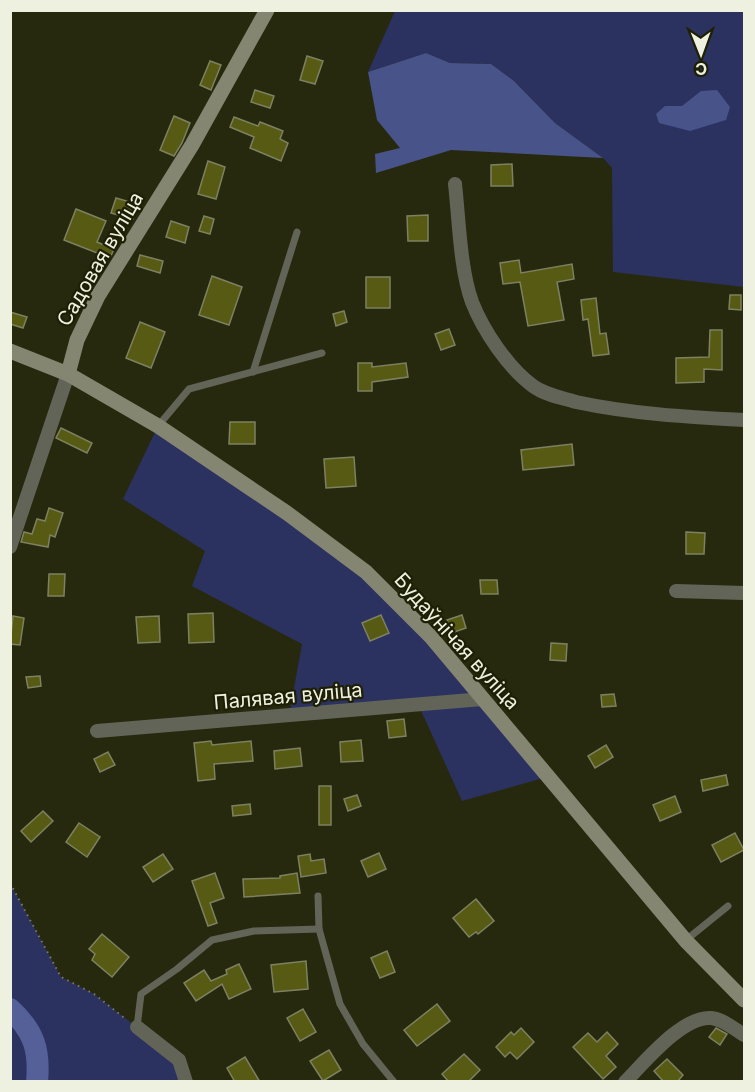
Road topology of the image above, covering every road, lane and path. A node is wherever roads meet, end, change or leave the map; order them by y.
1 (267, 10) edge
2 (455, 184) dead end
3 (297, 232) dead end
4 (10, 351) edge
5 (322, 353) dead end
6 (253, 372) junction
7 (68, 374) junction
8 (744, 420) edge
9 (158, 426) junction
10 (10, 547) edge
11 (676, 591) dead end
12 (744, 593) edge
13 (483, 699) junction
14 (97, 731) dead end
15 (10, 883) edge
16 (318, 896) dead end
17 (728, 906) dead end
18 (319, 929) junction
19 (686, 941) junction
20 (744, 1000) edge
21 (137, 1027) junction
22 (744, 1035) edge
23 (186, 1082) edge
24 (394, 1082) edge
25 (625, 1082) edge

1 - 7 main road, Садовая вуліца
2 - 8 street
3 - 6 lane
4 - 7 main road, Будаўнічая вуліца
5 - 6 lane
6 - 9 lane
7 - 9 main road, Будаўнічая вуліца
7 - 10 street, Садовая вуліца
9 - 13 main road, Будаўнічая вуліца
11 - 12 street
13 - 14 street, Палявая вуліца
13 - 19 main road, Будаўнічая вуліца
15 - 21 path
16 - 18 lane
17 - 19 lane
18 - 21 lane
18 - 24 lane
19 - 20 main road, Будаўнічая вуліца
21 - 23 street
22 - 25 street

